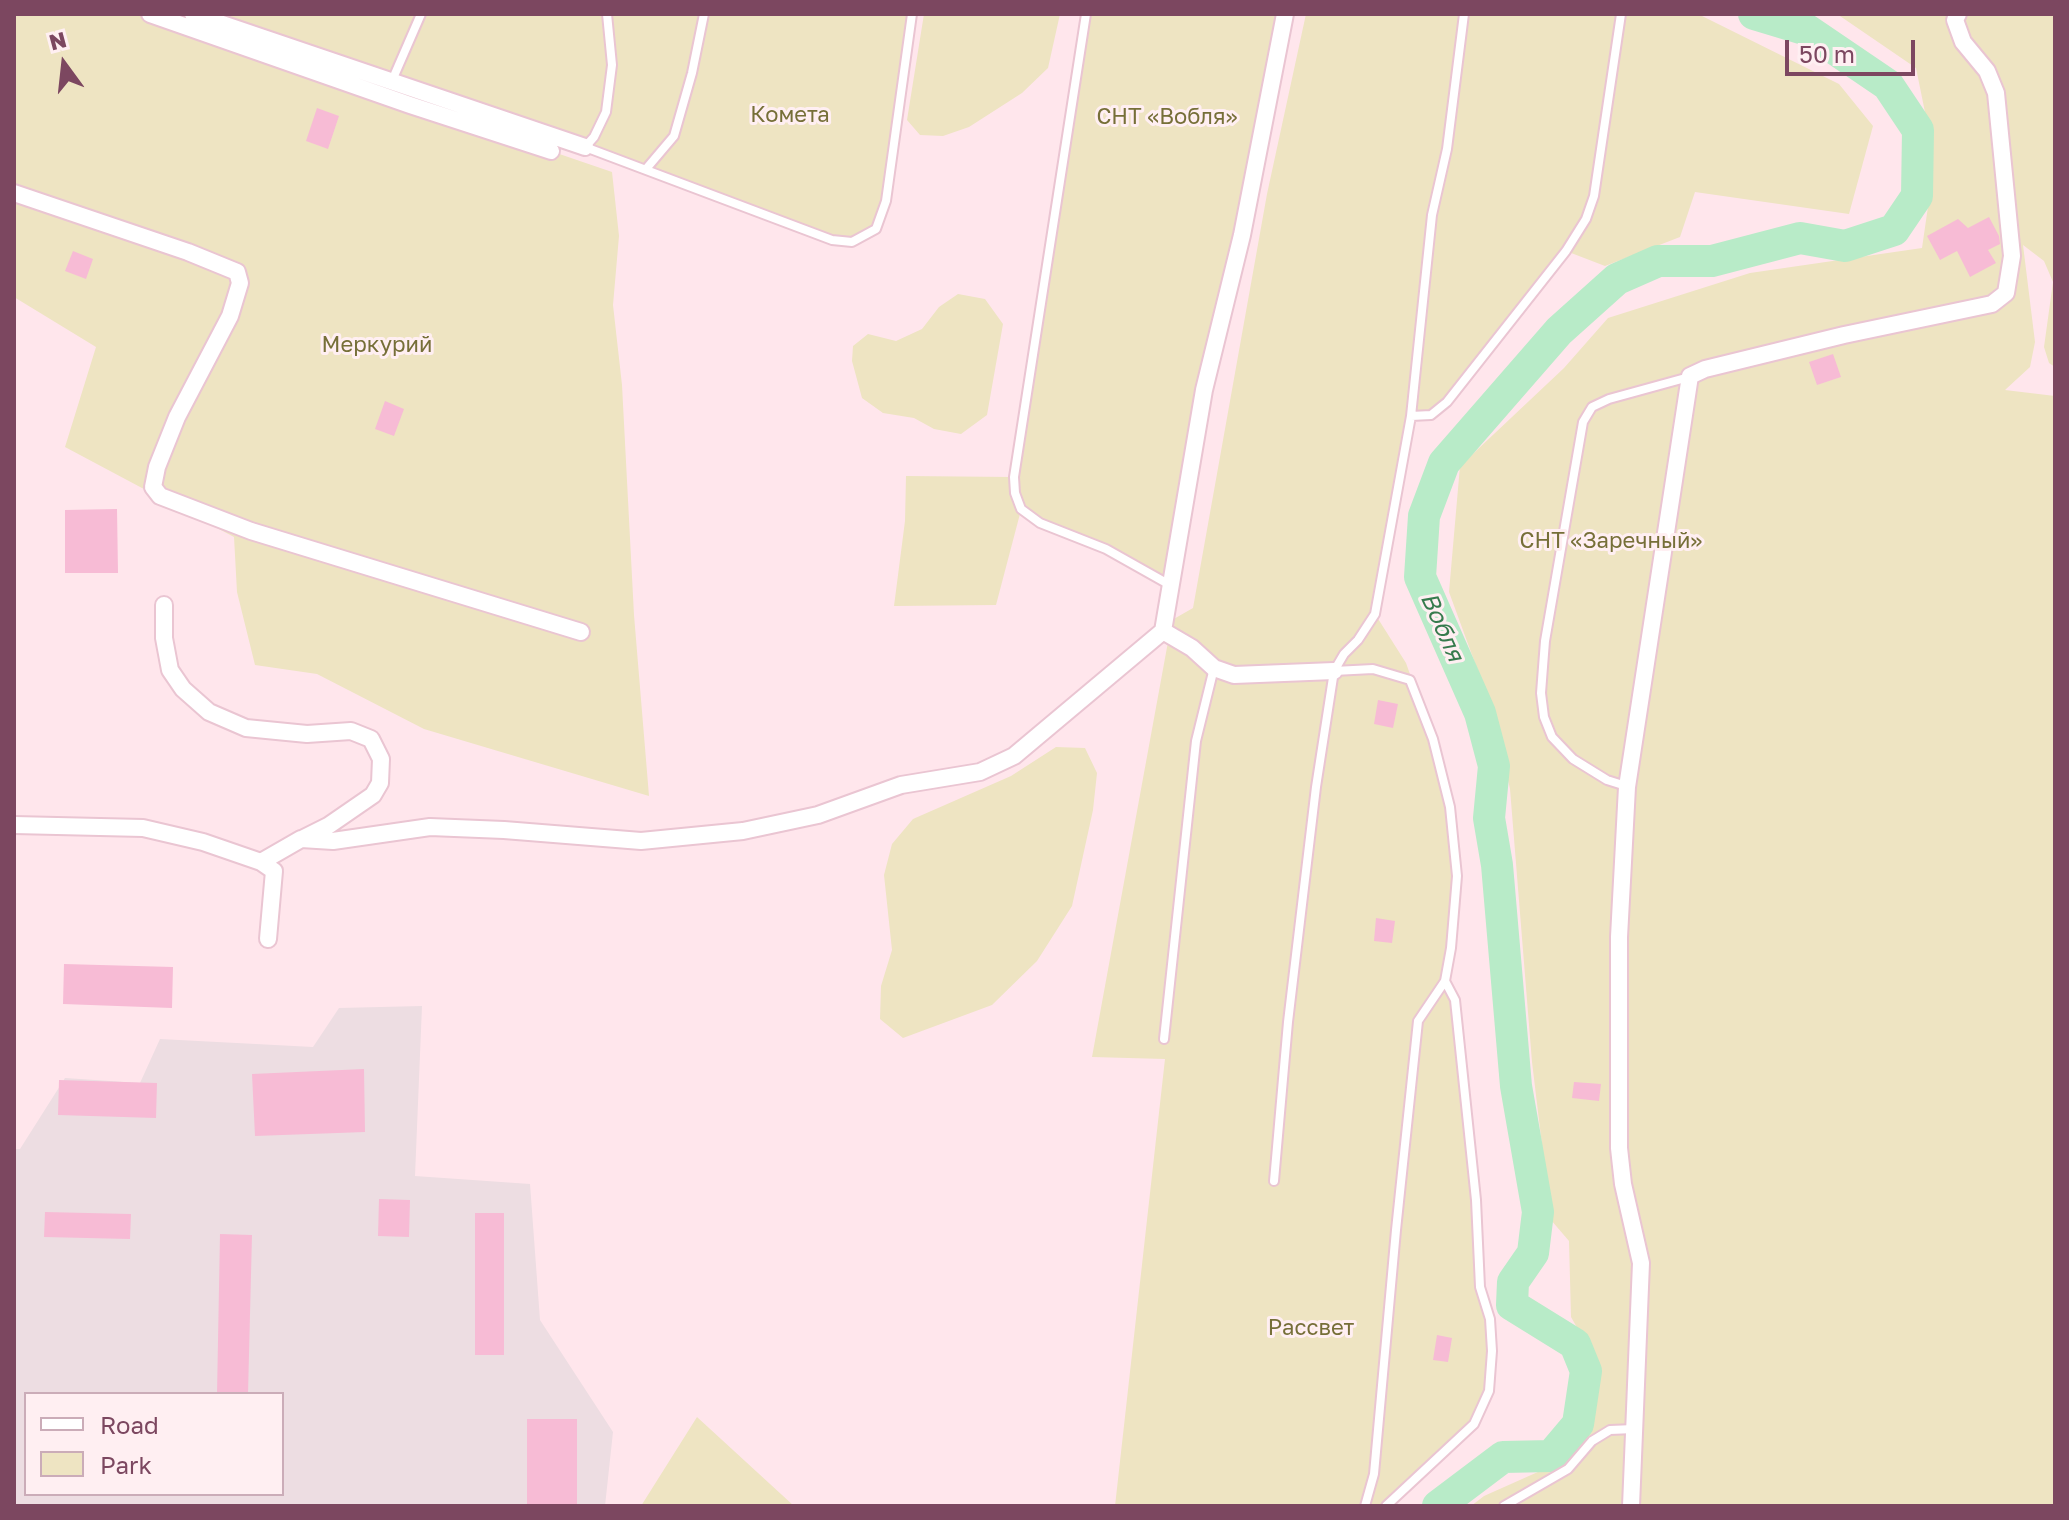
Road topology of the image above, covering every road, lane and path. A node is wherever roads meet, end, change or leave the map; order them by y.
1 (150, 14) edge
2 (193, 14) edge
3 (421, 14) edge
4 (607, 14) edge
5 (704, 14) edge
6 (912, 14) edge
7 (1086, 14) edge
8 (1285, 14) edge
9 (1464, 14) edge
10 (1621, 14) edge
11 (1958, 14) edge
12 (216, 18) edge
13 (391, 83) junction
14 (585, 147) junction
15 (551, 151) dead end
16 (646, 169) junction
17 (14, 193) edge
18 (1690, 376) junction
19 (1411, 416) junction
20 (1171, 585) junction
21 (164, 605) dead end
22 (1163, 631) junction
23 (581, 632) dead end
24 (1214, 668) junction
25 (1334, 671) junction
26 (1627, 787) junction
27 (14, 825) edge
28 (301, 839) junction
29 (261, 862) junction
30 (268, 939) dead end
31 (1445, 981) junction
32 (1164, 1039) dead end
33 (1274, 1181) dead end
34 (1634, 1429) junction
35 (1365, 1506) edge
36 (1386, 1506) edge
37 (1504, 1506) edge
38 (1631, 1506) edge

1 - 15 street
2 - 12 street
3 - 13 lane
4 - 14 lane
5 - 16 lane
6 - 16 lane
7 - 20 lane
8 - 20 street
9 - 19 lane
10 - 19 lane
11 - 18 street
12 - 13 street
13 - 14 street
14 - 16 lane
17 - 23 street
18 - 26 street
18 - 26 lane
19 - 25 lane
20 - 22 street
21 - 28 street
22 - 24 street
22 - 28 street
24 - 25 street
24 - 32 lane
25 - 31 lane
25 - 33 lane
26 - 34 street
27 - 29 street
28 - 29 street
29 - 30 street
31 - 35 lane
31 - 36 lane
34 - 37 lane
34 - 38 street

